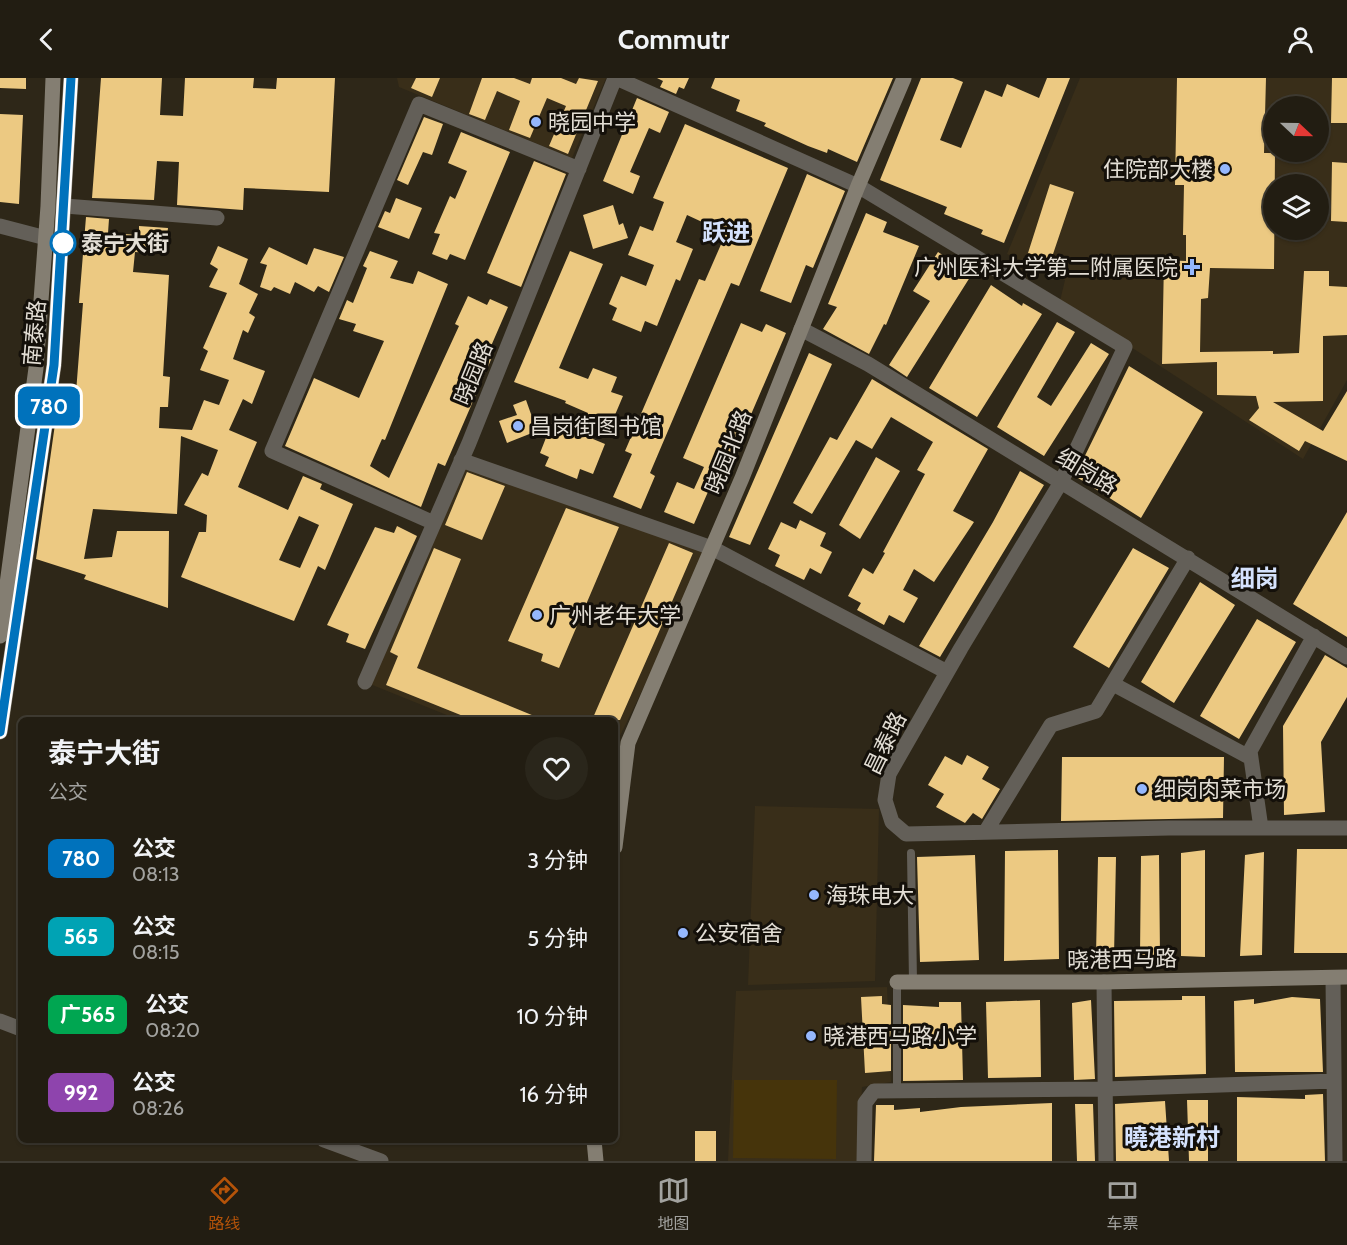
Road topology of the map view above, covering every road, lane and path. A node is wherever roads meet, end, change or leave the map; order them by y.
1 (53, 78) edge
2 (71, 78) edge
3 (616, 78) edge
4 (904, 78) edge
5 (579, 169) junction
6 (858, 186) junction
7 (65, 206) junction
8 (216, 218) dead end
9 (0, 226) edge
10 (46, 238) junction
11 (801, 329) junction
12 (461, 460) junction
13 (1061, 482) junction
14 (434, 523) junction
15 (712, 548) junction
16 (13, 558) edge
17 (1188, 558) junction
18 (0, 636) edge
19 (1314, 636) junction
20 (1347, 657) edge
21 (947, 672) junction
22 (365, 682) dead end
23 (1113, 684) junction
24 (0, 732) edge
25 (1251, 758) junction
26 (618, 823) edge
27 (1261, 828) junction
28 (1347, 828) edge
29 (986, 831) junction
30 (911, 853) dead end
31 (1340, 978) edge
32 (897, 982) joint
33 (913, 982) junction
34 (1104, 982) junction
35 (0, 1021) edge
36 (18, 1028) edge
37 (1334, 1081) junction
38 (897, 1089) junction
39 (1105, 1089) junction
40 (332, 1143) edge
41 (594, 1143) edge
42 (381, 1161) edge
43 (596, 1161) edge
44 (864, 1161) edge
45 (1106, 1161) edge
46 (1335, 1161) edge

1 - 10 street, 南泰路
2 - 7 street, 南泰路
3 - 5 street, 晓园路
3 - 6 street
4 - 6 street, 晓园北路
5 - 12 street, 晓园路
5 - 14 street
6 - 11 street, 晓园北路
6 - 13 street, 昌泰路
7 - 8 street
7 - 16 street, 南泰路
9 - 10 street
10 - 16 street, 南泰路
11 - 13 street, 细岗路
11 - 15 street, 晓园北路
12 - 14 street, 晓园路
12 - 15 street
13 - 17 street, 细岗路
13 - 21 street, 昌泰路
14 - 22 street, 晓园路
15 - 21 street
15 - 26 street, 晓园北路
16 - 18 street, 南泰路
16 - 24 street, 南泰路
17 - 19 street, 细岗路
17 - 23 street
19 - 20 street, 细岗路
19 - 25 street
21 - 29 street, 昌泰路
23 - 25 street
23 - 29 street
25 - 27 street
27 - 28 street, 昌泰路
27 - 29 street, 昌泰路
30 - 33 lane
31 - 34 street, 晓港西马路
31 - 37 street
32 - 33 street, 晓港西马路
32 - 38 lane
33 - 34 street, 晓港西马路
34 - 39 street
35 - 36 street
37 - 39 street
37 - 46 street
38 - 39 street
38 - 44 street
39 - 45 street
40 - 42 street
41 - 43 street

